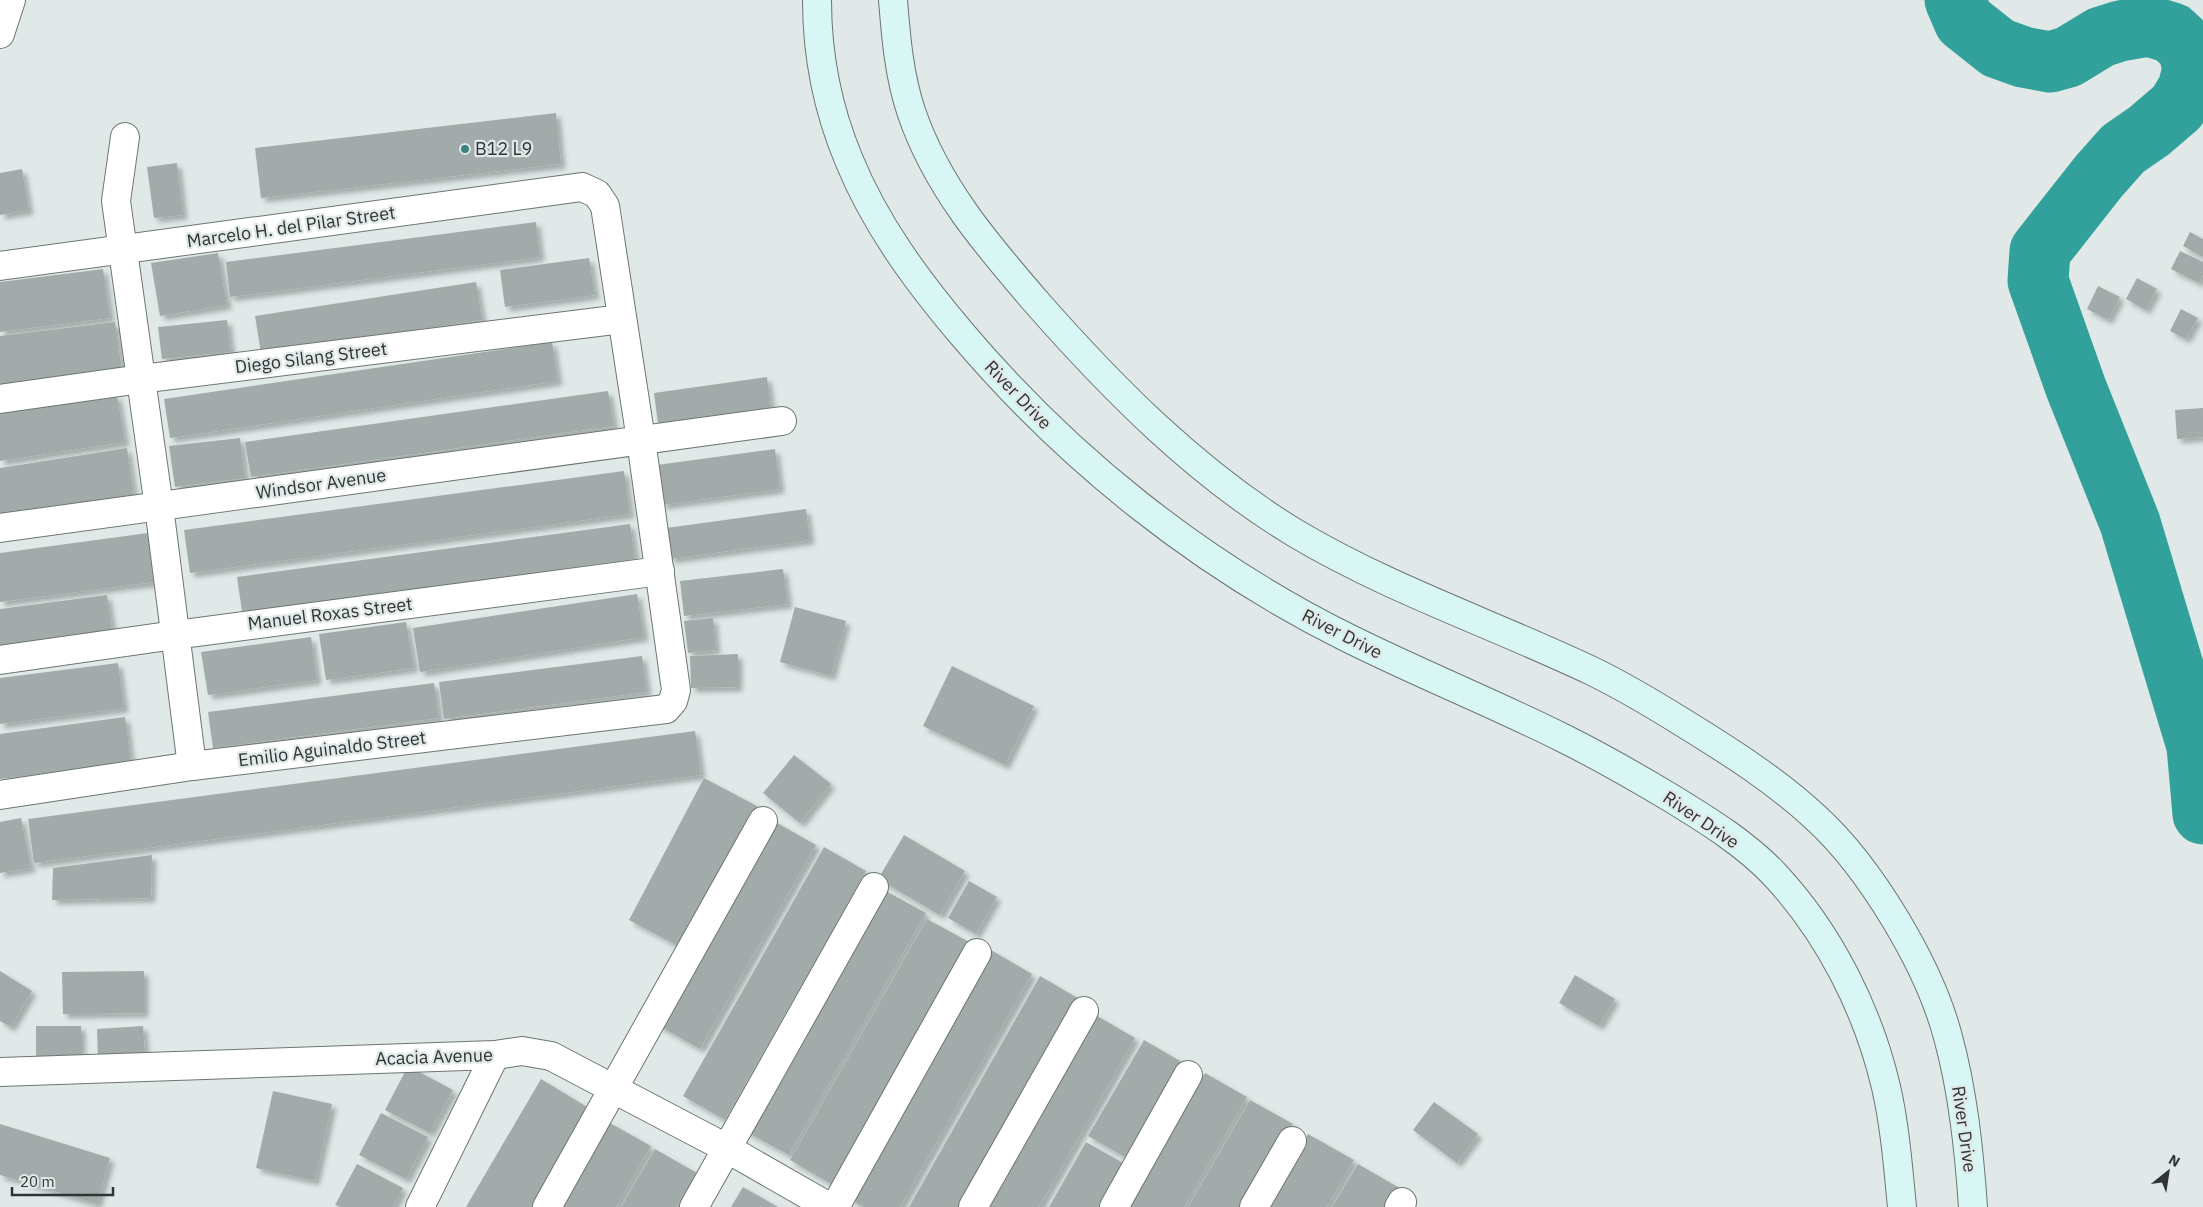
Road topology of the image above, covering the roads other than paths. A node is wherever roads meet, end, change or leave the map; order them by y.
1 (10, 0) edge
2 (816, 0) edge
3 (893, 0) edge
4 (0, 34) edge
5 (125, 137) dead end
6 (124, 250) junction
7 (0, 266) edge
8 (622, 319) junction
9 (141, 379) junction
10 (0, 399) edge
11 (782, 421) dead end
12 (641, 440) junction
13 (159, 507) junction
14 (0, 528) edge
15 (660, 572) junction
16 (175, 634) junction
17 (0, 660) edge
18 (192, 766) junction
19 (0, 795) edge
20 (763, 821) dead end
21 (874, 887) dead end
22 (977, 953) dead end
23 (1084, 1011) dead end
24 (495, 1055) junction
25 (0, 1072) edge
26 (1188, 1076) dead end
27 (612, 1089) junction
28 (1292, 1141) dead end
29 (728, 1149) junction
30 (420, 1207) edge
31 (547, 1207) edge
32 (694, 1207) edge
33 (829, 1207) edge
34 (834, 1207) edge
35 (973, 1207) edge
36 (1114, 1207) edge
37 (1254, 1207) edge
38 (1902, 1207) edge
39 (1973, 1207) edge

1 - 4 street
2 - 38 street, River Drive
3 - 39 street, River Drive
5 - 6 street
6 - 7 street, Marcelo H. del Pilar Street
6 - 8 street, Marcelo H. del Pilar Street
6 - 9 street
8 - 9 street, Diego Silang Street
8 - 12 street
9 - 10 street, Diego Silang Street
9 - 13 street
11 - 12 street, Windsor Avenue
12 - 13 street, Windsor Avenue
12 - 15 street
13 - 14 street, Windsor Avenue
13 - 16 street
15 - 16 street, Manuel Roxas Street
15 - 18 street, Emilio Aguinaldo Street
16 - 17 street, Manuel Roxas Street
16 - 18 street
18 - 19 street, Emilio Aguinaldo Street
20 - 27 street
21 - 29 street
22 - 34 street
23 - 35 street
24 - 25 street, Acacia Avenue
24 - 27 street, Acacia Avenue
24 - 30 street
26 - 36 street
27 - 29 street, Acacia Avenue
27 - 31 street
28 - 37 street
29 - 32 street
29 - 33 street, Acacia Avenue

